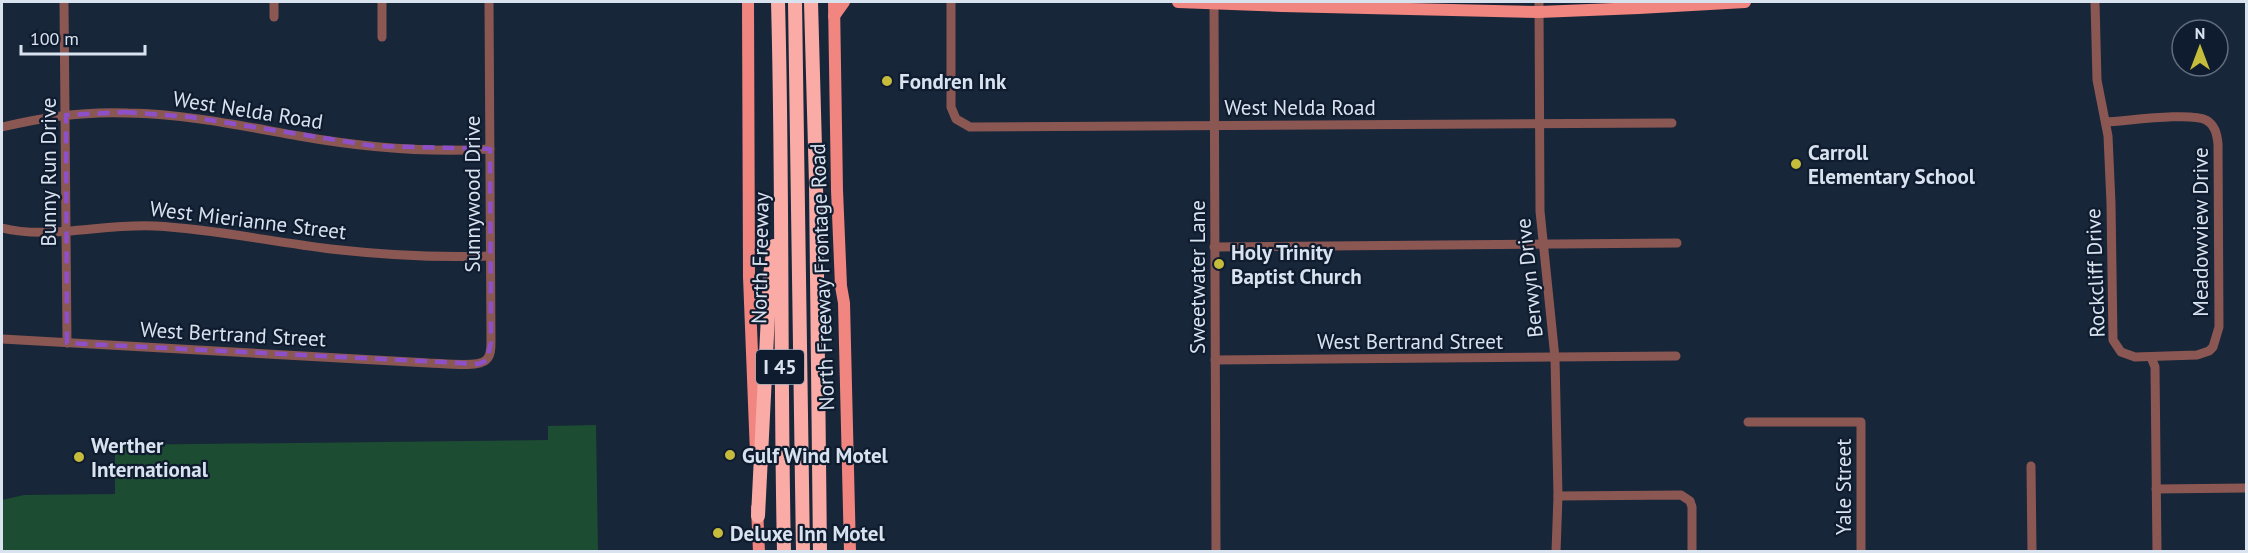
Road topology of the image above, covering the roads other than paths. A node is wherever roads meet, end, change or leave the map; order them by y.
1 (64, 2) edge
2 (274, 2) edge
3 (382, 2) edge
4 (489, 2) edge
5 (743, 2) edge
6 (748, 2) edge
7 (759, 2) edge
8 (778, 2) edge
9 (795, 2) edge
10 (811, 2) edge
11 (823, 2) edge
12 (834, 2) edge
13 (844, 2) edge
14 (951, 2) edge
15 (1178, 2) edge
16 (1745, 2) edge
17 (2095, 2) edge
18 (1214, 3) edge
19 (1539, 7) edge
20 (834, 16) junction
21 (274, 17) dead end
22 (748, 19) junction
23 (382, 37) dead end
24 (66, 116) junction
25 (1539, 123) junction
26 (1672, 123) dead end
27 (2106, 123) junction
28 (1215, 125) junction
29 (2, 127) edge
30 (490, 149) junction
31 (782, 182) junction
32 (2, 228) edge
33 (66, 230) junction
34 (1677, 243) dead end
35 (1542, 244) junction
36 (1214, 247) junction
37 (490, 256) junction
38 (2, 339) edge
39 (67, 343) junction
40 (1676, 356) dead end
41 (2151, 357) junction
42 (1555, 358) junction
43 (1215, 360) junction
44 (463, 364) joint
45 (1748, 422) dead end
46 (2031, 466) dead end
47 (2247, 488) edge
48 (2156, 489) junction
49 (1558, 496) junction
50 (758, 516) junction
51 (759, 552) edge
52 (784, 552) edge
53 (803, 552) edge
54 (820, 552) edge
55 (850, 552) edge
56 (1216, 552) edge
57 (1556, 552) edge
58 (1692, 552) edge
59 (1861, 552) edge
60 (2032, 552) edge
61 (2157, 552) edge

1 - 24 street, Bunny Run Drive
2 - 21 street
3 - 23 street
4 - 30 street, Sunnywood Drive
5 - 22 main road
6 - 22 main road
7 - 22 main road
8 - 31 highway, North Freeway / I 45
9 - 53 highway, North Freeway
10 - 54 highway, I 45
11 - 20 main road
12 - 20 main road, North Freeway Frontage Road
13 - 20 main road
14 - 28 street, West Nelda Road
15 - 18 main road
16 - 19 main road
17 - 27 street, Rockcliff Drive
18 - 19 main road
18 - 28 street, Sweetwater Lane
19 - 25 street, Berwyn Drive
20 - 55 main road, North Freeway Frontage Road
22 - 50 main road
24 - 29 street, West Nelda Road
24 - 30 street, West Nelda Road
24 - 33 street, Bunny Run Drive
25 - 26 street, West Nelda Road
25 - 28 street, West Nelda Road
25 - 35 street, Berwyn Drive
27 - 41 street, Rockcliff Drive
27 - 41 street, Meadowview Drive
28 - 36 street, Sweetwater Lane
30 - 37 street, Sunnywood Drive
31 - 50 highway
31 - 52 highway, North Freeway / I 45
32 - 33 street, West Mierianne Street
33 - 37 street, West Mierianne Street
33 - 39 street, Bunny Run Drive
34 - 35 street
35 - 36 street
35 - 42 street, Berwyn Drive
36 - 43 street, Sweetwater Lane
37 - 44 street, Sunnywood Drive
38 - 39 street, West Bertrand Street
39 - 44 street, West Bertrand Street
40 - 42 street, West Bertrand Street
41 - 48 street
42 - 43 street, West Bertrand Street
42 - 49 street, Berwyn Drive
43 - 56 street, Sweetwater Lane
45 - 59 street, Yale Street
46 - 60 street
47 - 48 street
48 - 61 street
49 - 57 street, Berwyn Drive
49 - 58 street
50 - 51 main road

